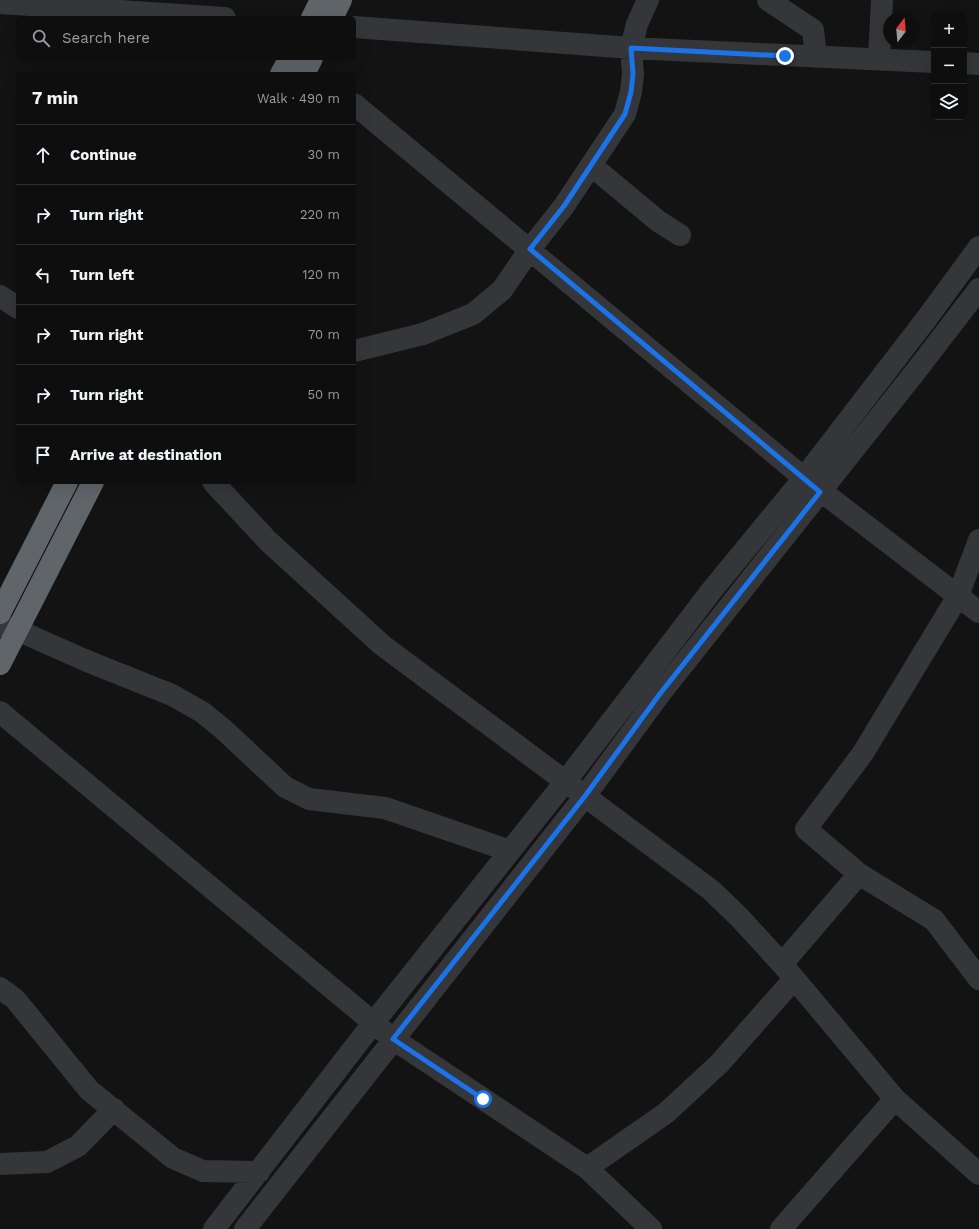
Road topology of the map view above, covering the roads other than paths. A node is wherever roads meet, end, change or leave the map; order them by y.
1 (321, 0) edge
2 (341, 0) edge
3 (648, 0) edge
4 (768, 0) edge
5 (882, 0) edge
6 (0, 3) edge
7 (195, 16) edge
8 (313, 16) edge
9 (333, 16) edge
10 (356, 27) edge
11 (631, 48) junction
12 (816, 57) junction
13 (879, 60) junction
14 (931, 62) edge
15 (967, 63) edge
16 (979, 64) edge
17 (306, 66) edge
18 (287, 72) edge
19 (356, 106) edge
20 (592, 166) junction
21 (680, 235) dead end
22 (979, 247) edge
23 (530, 249) junction
24 (979, 289) edge
25 (0, 296) edge
26 (16, 307) edge
27 (356, 351) edge
28 (66, 484) edge
29 (92, 484) edge
30 (216, 484) edge
31 (812, 485) junction
32 (979, 540) edge
33 (958, 596) junction
34 (979, 612) edge
35 (0, 613) edge
36 (9, 628) edge
37 (0, 664) edge
38 (0, 712) edge
39 (565, 782) junction
40 (585, 796) junction
41 (510, 851) junction
42 (859, 874) junction
43 (788, 971) junction
44 (979, 979) edge
45 (0, 988) edge
46 (374, 1022) junction
47 (393, 1039) junction
48 (895, 1099) junction
49 (114, 1109) junction
50 (0, 1164) edge
51 (587, 1168) junction
52 (259, 1172) junction
53 (979, 1174) edge
54 (214, 1229) edge
55 (245, 1229) edge
56 (651, 1229) edge
57 (781, 1229) edge

1 - 8 highway
2 - 9 highway
3 - 11 street
4 - 12 street
5 - 13 street
6 - 7 street
10 - 11 street
11 - 12 street
11 - 20 street
12 - 13 street
13 - 14 street
15 - 16 street
17 - 18 highway
19 - 23 street
20 - 21 street
20 - 23 street
22 - 31 street
23 - 27 street
23 - 31 street
24 - 31 street
25 - 26 street
28 - 35 highway
29 - 36 highway
30 - 39 street
31 - 33 street
31 - 39 street
31 - 40 street
32 - 33 street
33 - 34 street
33 - 42 street
36 - 37 highway
36 - 41 street
38 - 46 street
39 - 40 street
39 - 41 street
40 - 43 street
40 - 47 street
41 - 46 street
42 - 43 street
42 - 44 street
43 - 48 street
43 - 51 street
45 - 49 street
46 - 47 street
46 - 52 street
47 - 51 street
47 - 55 street
48 - 53 street
48 - 57 street
49 - 50 street
49 - 52 street
51 - 56 street
52 - 54 street

